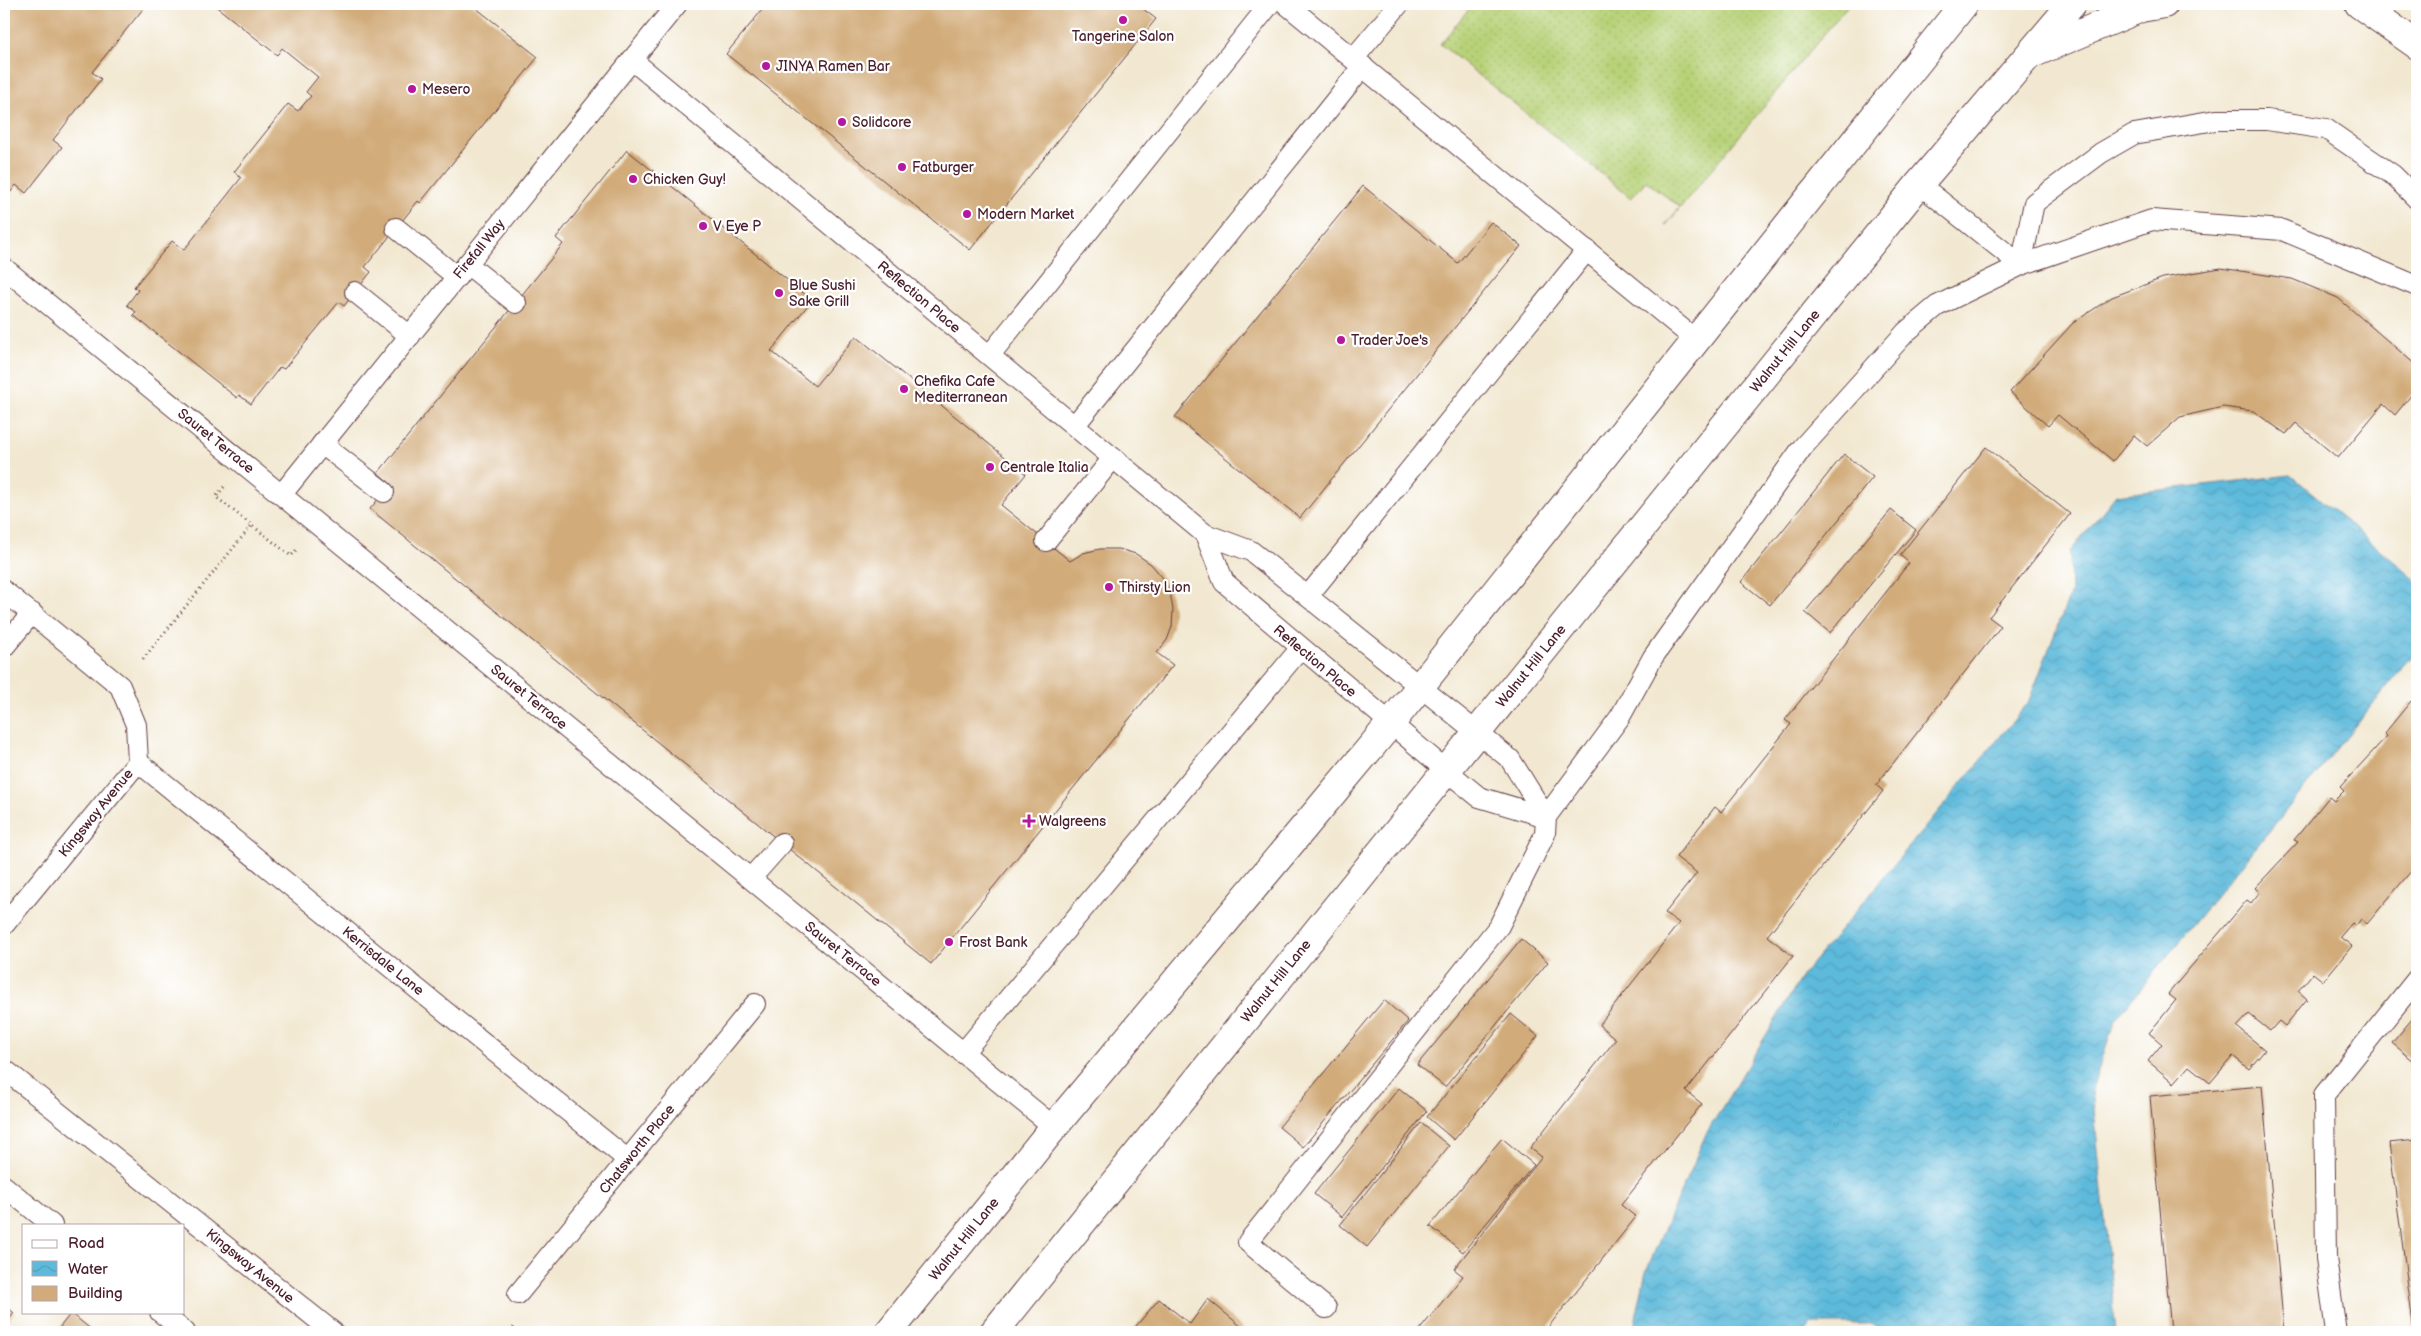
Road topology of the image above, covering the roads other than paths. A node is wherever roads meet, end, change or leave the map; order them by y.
1 (677, 4) edge
2 (1270, 4) edge
3 (1286, 4) edge
4 (1400, 4) edge
5 (1964, 4) edge
6 (2072, 4) edge
7 (2164, 4) edge
8 (2359, 4) edge
9 (2417, 45) edge
10 (2028, 56) junction
11 (632, 60) junction
12 (1358, 62) junction
13 (1918, 184) junction
14 (2417, 199) edge
15 (396, 228) dead end
16 (1587, 250) junction
17 (2021, 264) junction
18 (4, 268) edge
19 (462, 271) junction
20 (2417, 286) edge
21 (355, 292) dead end
22 (516, 302) dead end
23 (410, 336) junction
24 (1697, 341) junction
25 (990, 355) junction
26 (1075, 425) junction
27 (322, 444) junction
28 (1113, 458) junction
29 (384, 492) dead end
30 (282, 494) junction
31 (1205, 534) junction
32 (1046, 541) dead end
33 (4, 591) edge
34 (1308, 596) junction
35 (32, 613) junction
36 (4, 647) edge
37 (1300, 649) junction
38 (1419, 687) junction
39 (1391, 723) junction
40 (1478, 732) junction
41 (138, 762) junction
42 (1447, 771) junction
43 (1546, 817) junction
44 (782, 843) dead end
45 (751, 878) junction
46 (4, 925) edge
47 (2417, 979) edge
48 (755, 1004) dead end
49 (963, 1053) junction
50 (4, 1069) edge
51 (1054, 1127) junction
52 (628, 1160) junction
53 (4, 1186) edge
54 (51, 1224) edge
55 (518, 1294) dead end
56 (1326, 1308) dead end
57 (162, 1314) edge
58 (185, 1332) edge
59 (333, 1332) edge
60 (889, 1332) edge
61 (994, 1332) edge
62 (2336, 1332) edge

1 - 11 lane, Firefall Way
2 - 25 lane
3 - 12 lane
4 - 12 lane
5 - 24 main road, Walnut Hill Lane
6 - 10 main road, Walnut Hill Lane
7 - 10 main road
8 - 9 main road
10 - 13 main road, Walnut Hill Lane
11 - 19 lane, Firefall Way
11 - 25 lane, Reflection Place
12 - 16 lane
12 - 26 lane
13 - 17 lane
13 - 40 main road, Walnut Hill Lane
14 - 17 lane
15 - 19 lane
16 - 24 lane
16 - 34 lane
17 - 20 lane
17 - 43 lane
18 - 30 lane, Sauret Terrace
19 - 22 lane
19 - 23 lane, Firefall Way
21 - 23 lane
23 - 27 lane, Firefall Way
24 - 38 main road, Walnut Hill Lane
25 - 26 lane, Reflection Place
26 - 28 lane, Reflection Place
27 - 29 lane
27 - 30 lane, Firefall Way
28 - 31 lane, Reflection Place
28 - 32 lane
30 - 45 lane, Sauret Terrace
31 - 34 lane, Reflection Place
31 - 37 lane, Reflection Place
33 - 35 lane, Kingsway Avenue
34 - 38 lane, Reflection Place
35 - 36 lane
35 - 41 lane, Kingsway Avenue
37 - 39 lane, Reflection Place
37 - 49 lane
38 - 39 main road, Walnut Hill Lane
38 - 40 lane, Reflection Place
39 - 42 lane, Reflection Place
39 - 51 main road, Walnut Hill Lane
40 - 42 main road, Walnut Hill Lane
40 - 43 lane, Reflection Place
41 - 46 lane, Kingsway Avenue
41 - 52 lane, Kerrisdale Lane
42 - 43 lane, Reflection Place
42 - 61 main road, Walnut Hill Lane
43 - 56 lane
44 - 45 lane
45 - 49 lane, Sauret Terrace
47 - 62 lane
48 - 52 lane, Chatsworth Place
49 - 51 lane, Sauret Terrace
50 - 59 lane, Kingsway Avenue
51 - 60 main road, Walnut Hill Lane
52 - 55 lane, Chatsworth Place
53 - 54 lane
57 - 58 lane

